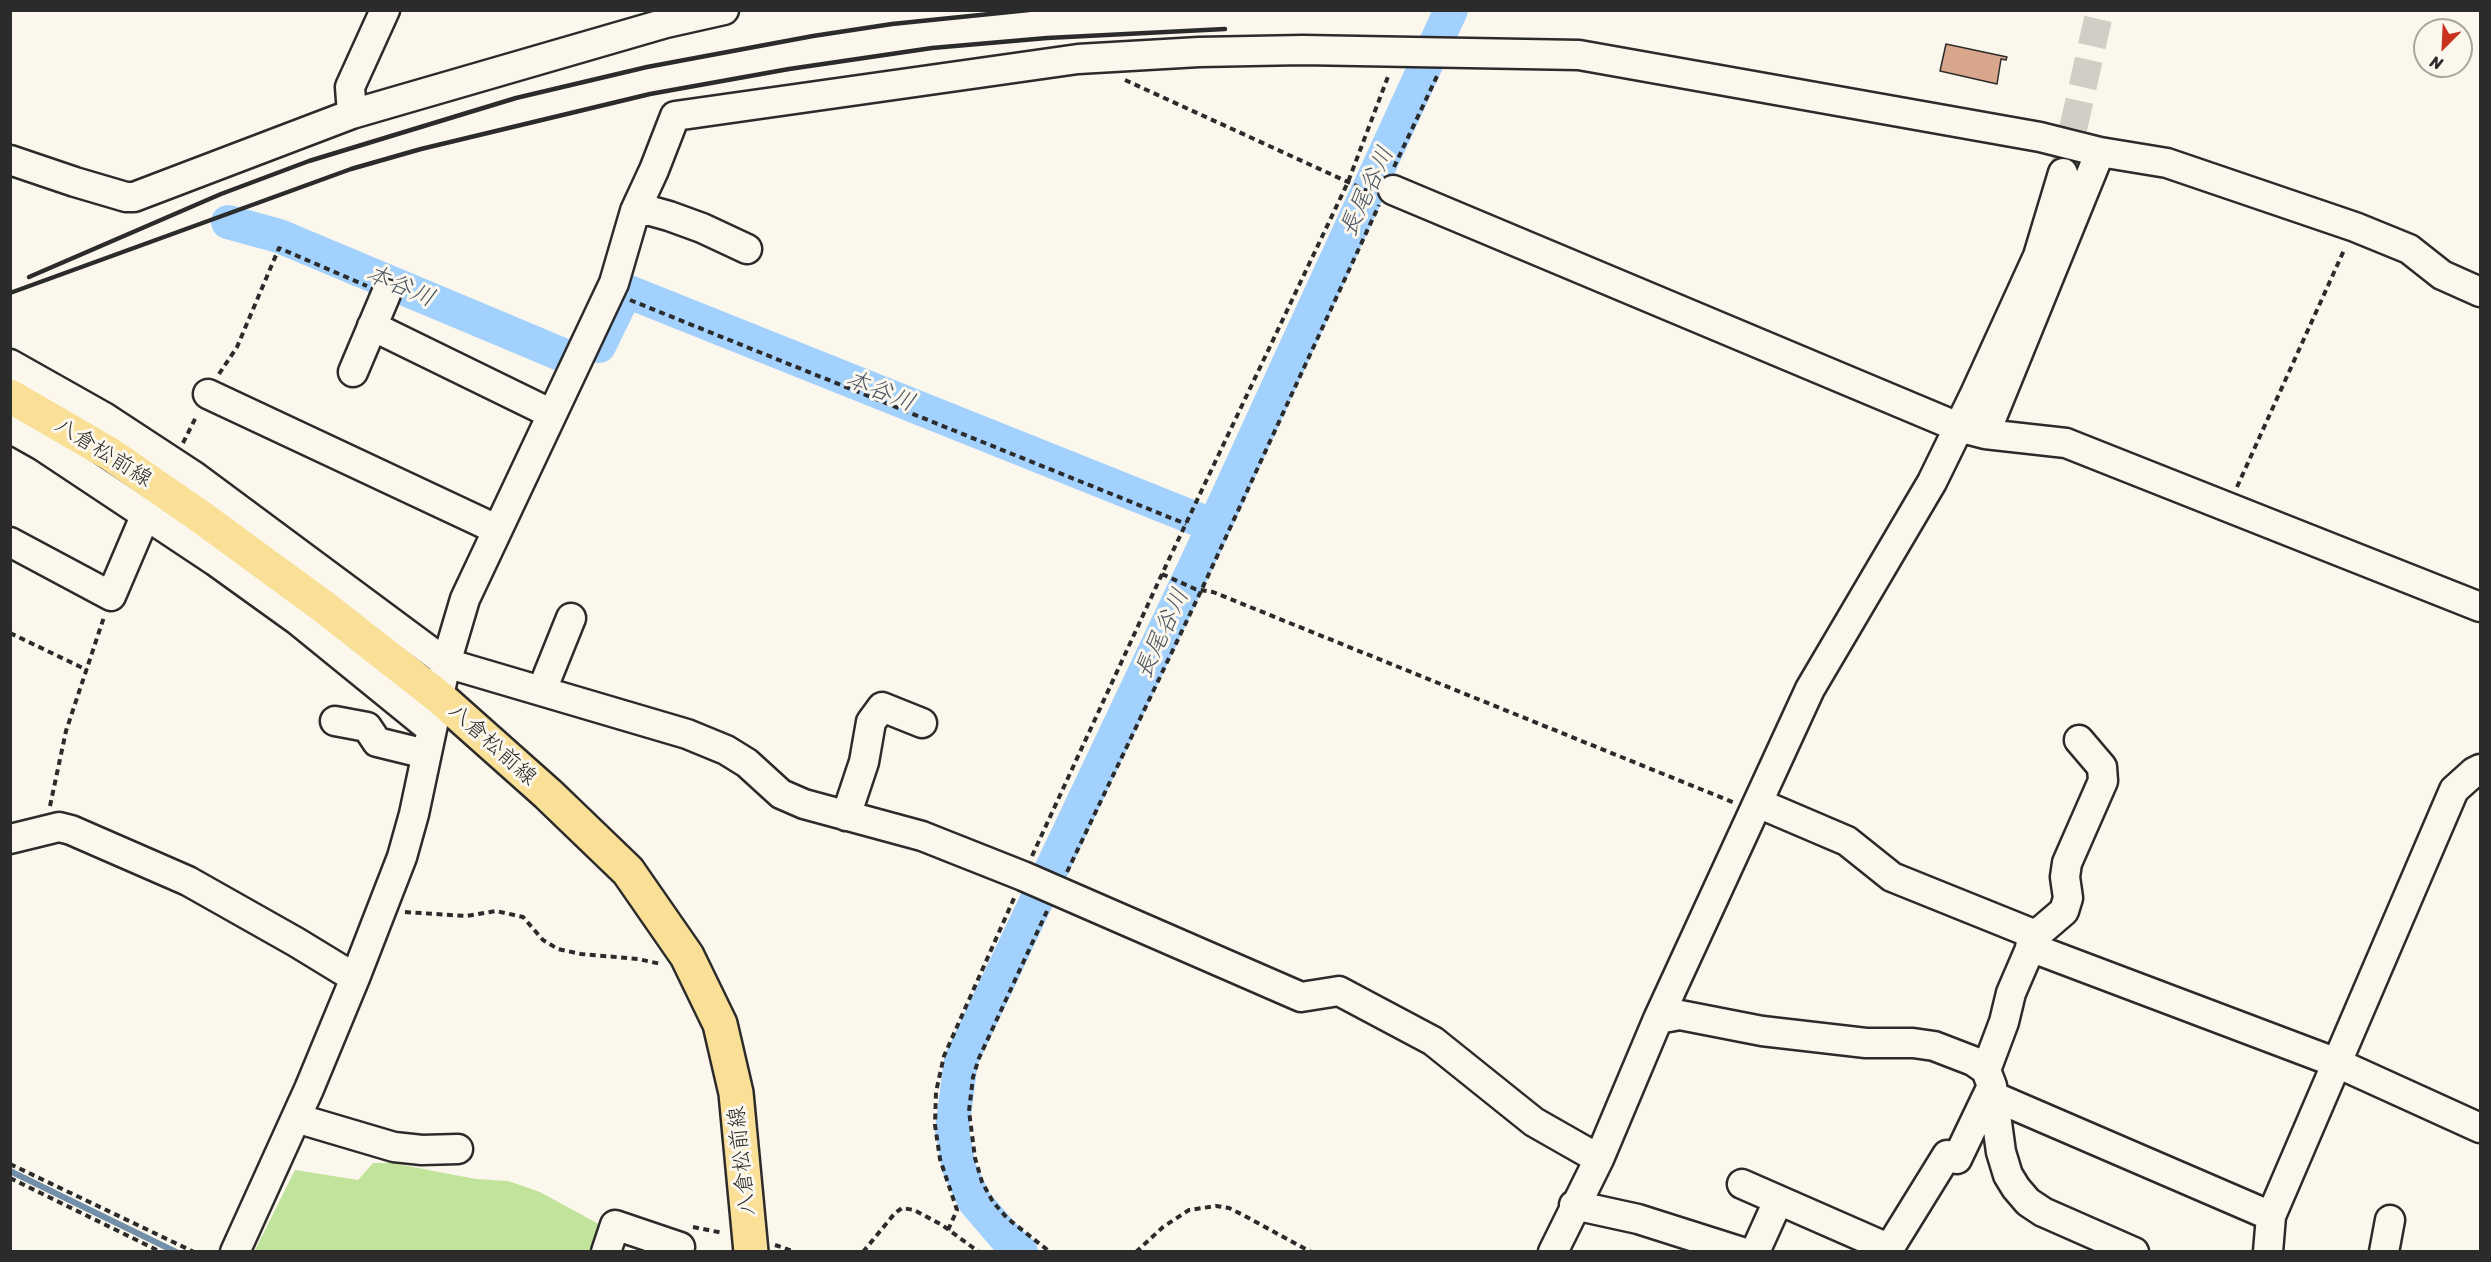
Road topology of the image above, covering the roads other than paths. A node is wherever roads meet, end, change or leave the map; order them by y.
1 (385, 10) edge
2 (724, 10) edge
3 (351, 114) junction
4 (2052, 140) junction
5 (2100, 152) junction
6 (10, 160) edge
7 (2063, 173) tunnel mouth
8 (1386, 190) road end
9 (635, 211) junction
10 (747, 249) dead end
11 (2481, 292) edge
12 (386, 294) road end
13 (372, 326) junction
14 (10, 364) edge
15 (353, 372) dead end
16 (208, 394) road end
17 (10, 396) edge
18 (552, 414) junction
19 (1962, 427) junction
20 (10, 428) edge
21 (146, 514) junction
22 (496, 529) junction
23 (10, 542) edge
24 (2481, 606) edge
25 (571, 618) dead end
26 (446, 663) junction
27 (542, 690) junction
28 (336, 721) dead end
29 (922, 723) dead end
30 (430, 726) junction
31 (2079, 740) dead end
32 (2481, 770) edge
33 (1756, 807) junction
34 (846, 816) junction
35 (21, 836) edge
36 (2033, 941) junction
37 (355, 978) junction
38 (1658, 1019) junction
39 (2337, 1063) junction
40 (1991, 1084) junction
41 (296, 1118) junction
42 (2481, 1128) edge
43 (458, 1149) dead end
44 (1599, 1159) junction
45 (1742, 1184) dead end
46 (1778, 1201) junction
47 (1574, 1205) junction
48 (2271, 1216) junction
49 (2390, 1220) dead end
50 (680, 1247) dead end
51 (1888, 1250) edge
52 (235, 1251) edge
53 (606, 1251) edge
54 (751, 1251) edge
55 (1553, 1251) edge
56 (1742, 1251) edge
57 (1755, 1251) edge
58 (2134, 1251) edge
59 (2268, 1251) edge
60 (2384, 1251) edge

1 - 3 street
2 - 3 street
3 - 6 street
4 - 5 street
4 - 9 street
4 - 19 street
5 - 11 street
5 - 19 street
7 - 19 street
8 - 19 street
9 - 10 street
9 - 18 street
12 - 13 street
13 - 15 street
13 - 18 street
14 - 26 street
16 - 22 street
17 - 30 main road, 八倉松前線
18 - 22 street
19 - 24 street
19 - 33 street
20 - 21 street
21 - 23 street
21 - 30 street
22 - 26 street
25 - 27 street
26 - 27 street
26 - 30 street
27 - 34 street
28 - 30 street
29 - 34 street
30 - 37 street
30 - 54 main road, 八倉松前線
31 - 36 street
32 - 39 street
33 - 36 street
33 - 38 street
34 - 44 street
35 - 37 street
36 - 39 street
36 - 40 street
37 - 41 street
38 - 40 street
38 - 44 street
39 - 42 street
39 - 48 street
40 - 48 street
40 - 51 street
40 - 58 street
41 - 43 street
41 - 52 street
44 - 47 street
45 - 46 street
46 - 51 street
46 - 57 street
47 - 55 street
47 - 56 street
48 - 59 street
49 - 60 street
50 - 53 street

